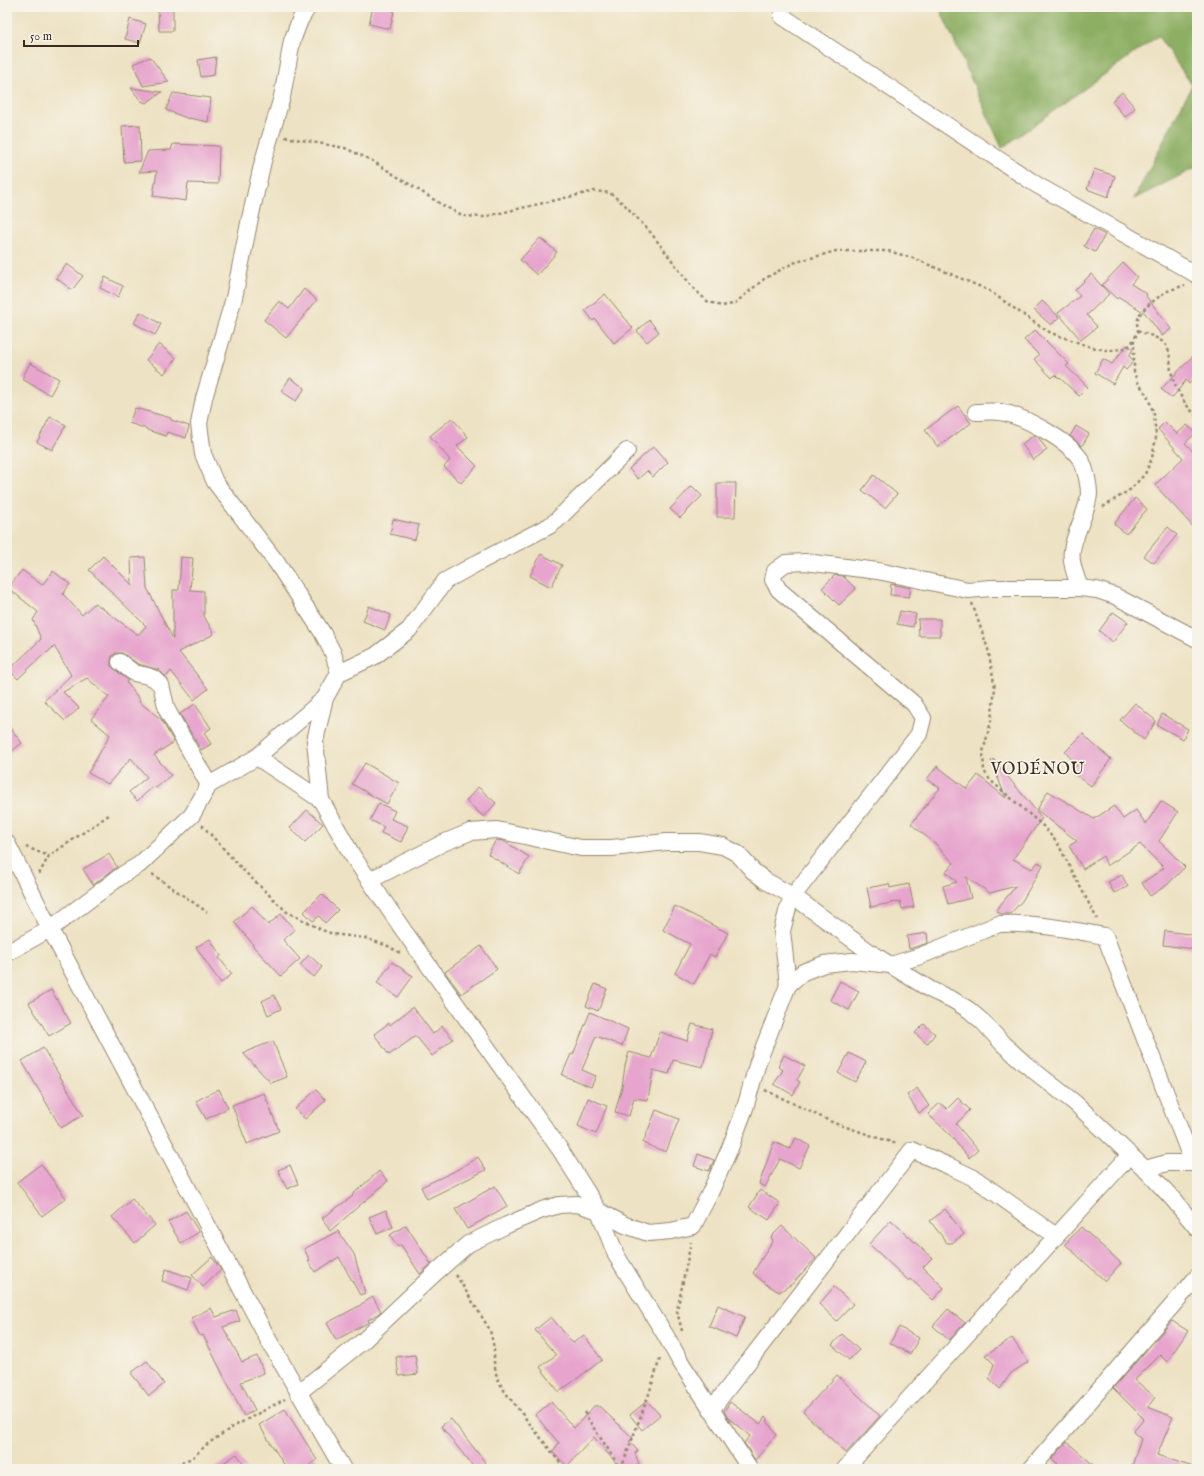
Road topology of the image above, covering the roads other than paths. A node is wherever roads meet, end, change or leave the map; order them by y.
1 (308, 7) edge
2 (782, 16) dead end
3 (1194, 279) edge
4 (976, 412) dead end
5 (627, 451) dead end
6 (1080, 588) junction
7 (1197, 639) edge
8 (120, 662) dead end
9 (339, 672) junction
10 (325, 698) junction
11 (257, 757) junction
12 (209, 786) junction
13 (321, 800) junction
14 (7, 843) edge
15 (370, 880) junction
16 (793, 896) junction
17 (50, 929) junction
18 (7, 953) edge
19 (891, 965) junction
20 (788, 985) junction
21 (1130, 1155) junction
22 (1195, 1164) edge
23 (1145, 1169) junction
24 (599, 1212) junction
25 (1197, 1228) edge
26 (1056, 1236) junction
27 (1197, 1277) edge
28 (298, 1393) junction
29 (711, 1410) junction
30 (343, 1469) edge
31 (750, 1469) edge
32 (845, 1469) edge
33 (1031, 1469) edge

1 - 9 street
2 - 3 street
4 - 6 street
5 - 9 street
6 - 7 street
6 - 16 street
8 - 12 street
9 - 10 street
10 - 11 street
10 - 13 street
11 - 12 street
11 - 13 street
12 - 17 street
13 - 15 street
14 - 17 street
15 - 16 street
15 - 24 street
16 - 19 street
16 - 20 street
17 - 18 street
17 - 28 street
19 - 20 street
19 - 21 street
19 - 22 street
20 - 24 street
21 - 23 street
21 - 26 street
22 - 23 street
23 - 25 street
24 - 28 street
24 - 29 street
26 - 29 street
26 - 32 street
27 - 33 street
28 - 30 street
29 - 31 street

